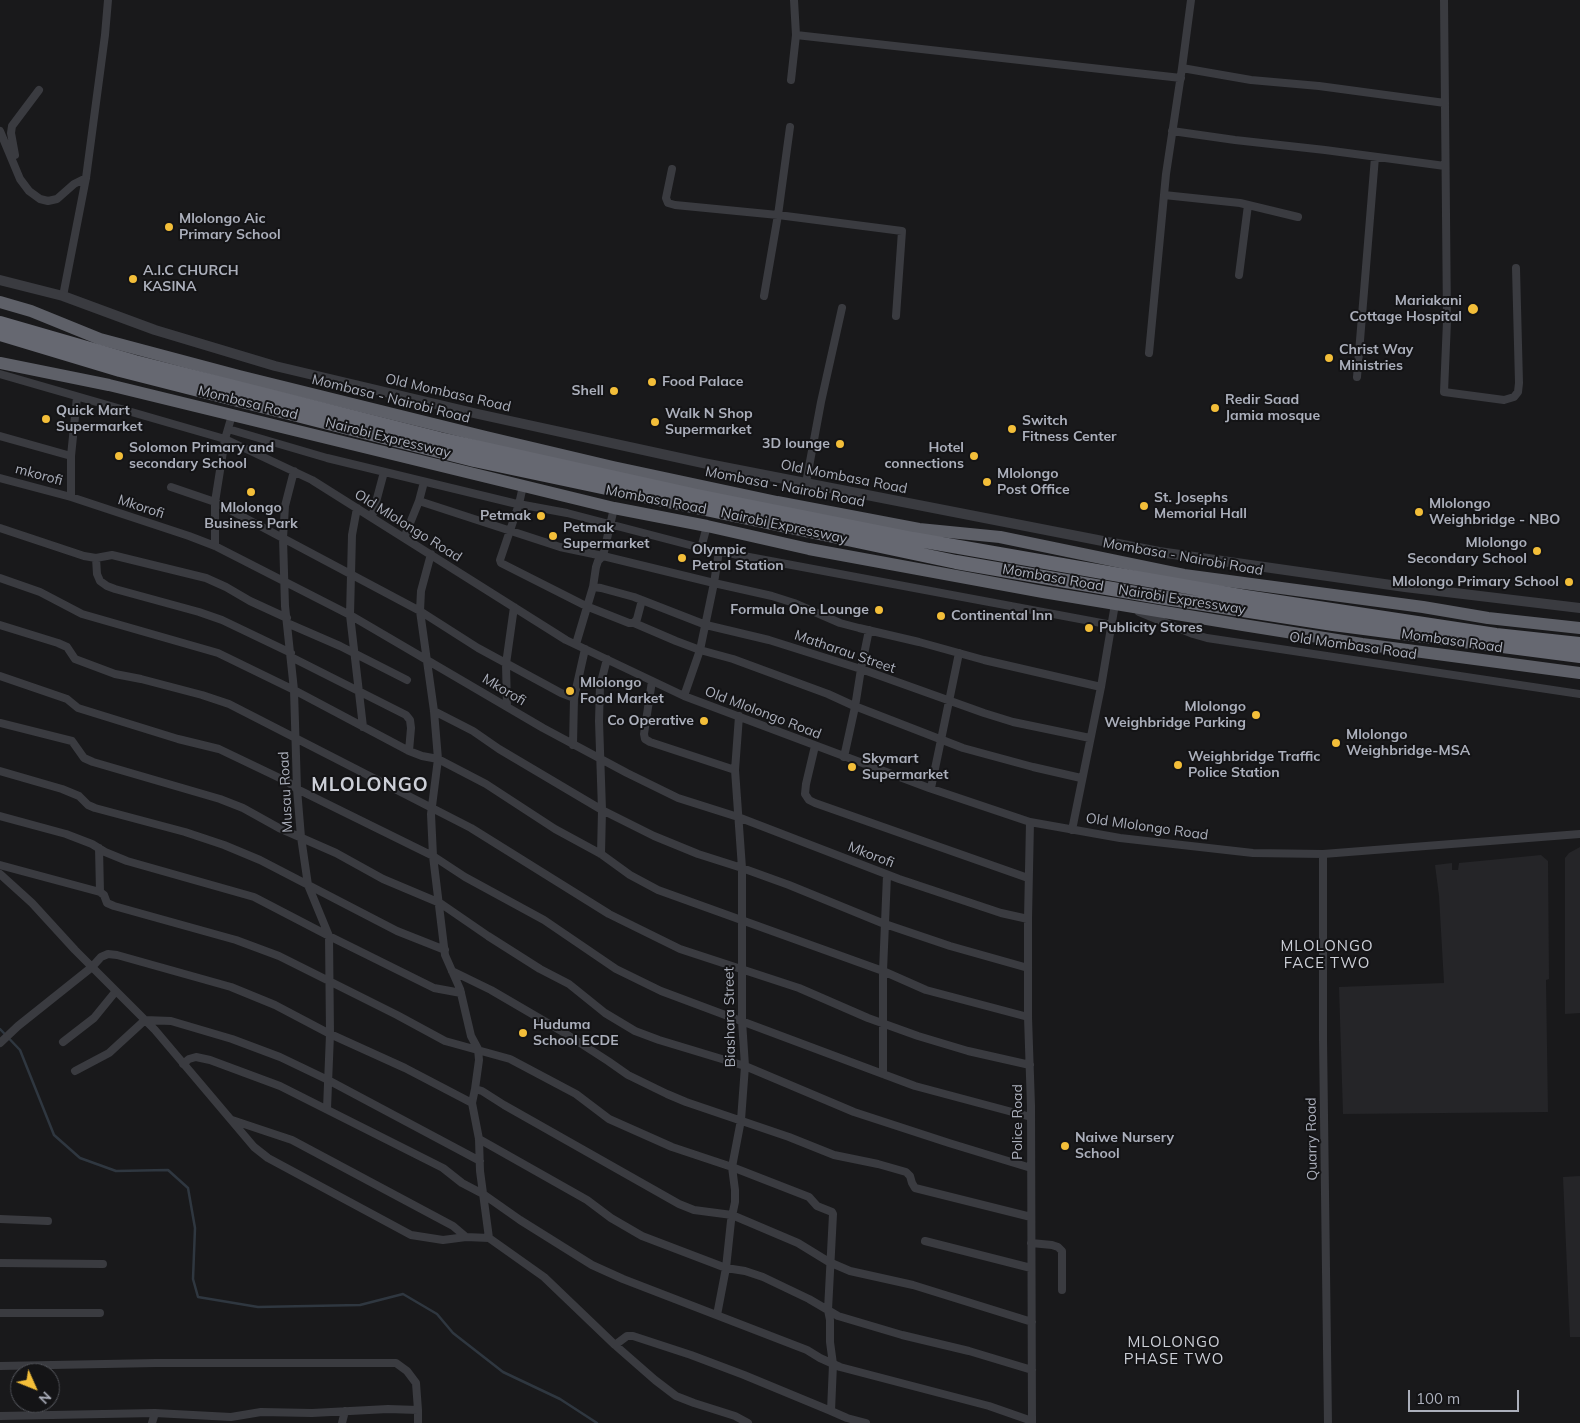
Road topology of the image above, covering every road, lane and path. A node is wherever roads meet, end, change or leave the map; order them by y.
1 (108, 0) edge
2 (794, 0) edge
3 (1190, 0) edge
4 (1444, 0) edge
5 (796, 35) junction
6 (1182, 68) junction
7 (1181, 78) junction
8 (791, 80) dead end
9 (39, 90) dead end
10 (1445, 102) junction
11 (790, 127) dead end
12 (0, 131) edge
13 (1172, 131) junction
14 (1375, 157) junction
15 (1445, 166) junction
16 (672, 168) dead end
17 (86, 178) junction
18 (20, 179) junction
19 (1164, 195) junction
20 (1248, 205) junction
21 (778, 215) junction
22 (1298, 217) dead end
23 (1516, 268) dead end
24 (1239, 275) dead end
25 (0, 280) edge
26 (63, 296) junction
27 (764, 296) dead end
28 (0, 302) edge
29 (842, 308) dead end
30 (896, 316) dead end
31 (0, 323) edge
32 (0, 334) edge
33 (1149, 353) dead end
34 (0, 362) edge
35 (0, 374) edge
36 (1357, 377) dead end
37 (77, 397) junction
38 (232, 415) junction
39 (228, 429) junction
40 (0, 436) edge
41 (225, 440) junction
42 (71, 456) junction
43 (294, 471) junction
44 (384, 472) junction
45 (0, 478) edge
46 (424, 482) junction
47 (806, 483) junction
48 (523, 486) junction
49 (172, 488) dead end
50 (71, 497) junction
51 (419, 501) junction
52 (215, 502) junction
53 (519, 504) junction
54 (357, 508) junction
55 (614, 508) junction
56 (372, 518) junction
57 (610, 525) junction
58 (707, 526) junction
59 (0, 528) edge
60 (509, 531) junction
61 (283, 538) junction
62 (404, 538) junction
63 (215, 546) junction
64 (701, 548) junction
65 (719, 551) junction
66 (431, 554) junction
67 (603, 556) junction
68 (96, 558) junction
69 (351, 575) junction
70 (0, 578) edge
71 (285, 581) junction
72 (714, 583) junction
73 (593, 587) junction
74 (642, 600) junction
75 (1121, 605) junction
76 (586, 606) junction
77 (514, 607) junction
78 (1580, 608) edge
79 (420, 611) junction
80 (350, 616) junction
81 (287, 620) junction
82 (634, 623) junction
83 (0, 625) edge
84 (706, 625) junction
85 (1112, 625) junction
86 (1580, 628) edge
87 (869, 630) junction
88 (576, 644) junction
89 (1580, 644) edge
90 (585, 649) junction
91 (700, 650) junction
92 (959, 653) junction
93 (356, 654) junction
94 (291, 655) junction
95 (1580, 656) edge
96 (607, 659) junction
97 (426, 660) junction
98 (506, 664) junction
99 (861, 669) junction
100 (1580, 673) edge
101 (0, 676) edge
102 (407, 680) dead end
103 (652, 680) junction
104 (1101, 687) junction
105 (294, 690) junction
106 (360, 691) junction
107 (1580, 694) edge
108 (684, 696) junction
109 (574, 698) junction
110 (948, 700) junction
111 (506, 706) junction
112 (855, 707) junction
113 (434, 711) junction
114 (739, 716) junction
115 (0, 723) edge
116 (363, 727) junction
117 (296, 738) junction
118 (1090, 738) junction
119 (941, 739) junction
120 (573, 745) junction
121 (815, 746) junction
122 (408, 751) junction
123 (844, 756) junction
124 (438, 759) junction
125 (600, 759) junction
126 (735, 770) junction
127 (0, 771) edge
128 (1081, 778) junction
129 (931, 788) junction
130 (297, 789) junction
131 (431, 807) junction
132 (602, 810) junction
133 (0, 816) edge
134 (738, 817) junction
135 (1030, 822) junction
136 (1072, 830) junction
137 (1580, 834) edge
138 (300, 837) junction
139 (99, 848) junction
140 (601, 854) junction
141 (1323, 854) junction
142 (433, 856) junction
143 (0, 864) edge
144 (742, 868) junction
145 (0, 874) edge
146 (887, 875) junction
147 (1028, 878) junction
148 (308, 885) junction
149 (100, 892) junction
150 (440, 903) junction
151 (1028, 919) junction
152 (742, 920) junction
153 (885, 924) junction
154 (330, 936) junction
155 (444, 950) junction
156 (92, 967) junction
157 (1028, 968) junction
158 (742, 969) junction
159 (452, 971) junction
160 (883, 971) junction
161 (330, 981) junction
162 (116, 991) junction
163 (461, 993) junction
164 (1028, 1017) junction
165 (145, 1020) junction
166 (742, 1021) junction
167 (884, 1024) junction
168 (330, 1034) junction
169 (1, 1042) edge
170 (63, 1042) dead end
171 (478, 1049) junction
172 (183, 1064) junction
173 (1030, 1065) junction
174 (745, 1066) junction
175 (75, 1071) dead end
176 (883, 1074) junction
177 (328, 1080) junction
178 (476, 1089) junction
179 (472, 1103) junction
180 (327, 1108) junction
181 (1031, 1117) junction
182 (232, 1120) junction
183 (741, 1120) junction
184 (479, 1139) junction
185 (480, 1160) junction
186 (732, 1167) junction
187 (1031, 1168) junction
188 (483, 1194) junction
189 (732, 1215) junction
190 (1030, 1217) junction
191 (0, 1219) edge
192 (48, 1221) dead end
193 (466, 1238) junction
194 (489, 1238) junction
195 (925, 1241) dead end
196 (1031, 1243) junction
197 (829, 1262) junction
198 (0, 1263) edge
199 (103, 1264) dead end
200 (726, 1268) junction
201 (1031, 1268) junction
202 (1062, 1290) dead end
203 (828, 1310) junction
204 (100, 1313) dead end
205 (0, 1314) edge
206 (717, 1315) junction
207 (1032, 1322) junction
208 (614, 1345) junction
209 (833, 1364) junction
210 (0, 1366) edge
211 (1032, 1370) junction
212 (418, 1410) junction
213 (346, 1411) junction
214 (831, 1411) junction
215 (156, 1413) junction
216 (0, 1416) edge
217 (1032, 1422) edge
218 (152, 1423) edge
219 (342, 1423) edge
220 (418, 1423) edge
221 (748, 1423) edge
222 (866, 1423) edge
223 (1328, 1423) edge

1 - 17 street
2 - 5 street
3 - 6 street
4 - 10 street
5 - 7 street
5 - 8 street
6 - 7 street
6 - 10 street
7 - 13 street
9 - 18 street
10 - 15 street
11 - 21 street
12 - 18 street
13 - 14 street
13 - 19 street
14 - 15 street
14 - 36 street
15 - 23 street
16 - 21 street
17 - 18 street
17 - 26 street
19 - 20 street
19 - 33 street
20 - 22 street
20 - 24 street
21 - 27 street
21 - 30 street
25 - 26 street, Old Mombasa Road
26 - 47 street, Old Mombasa Road
28 - 86 highway, Mombasa - Nairobi Road
29 - 47 street
31 - 89 highway, Nairobi Expressway
32 - 95 highway, Nairobi Expressway
34 - 38 highway, Mombasa Road
35 - 37 street, Old Mlolongo Road
37 - 41 street, Old Mlolongo Road
37 - 42 street, Mkorofi
38 - 39 street
38 - 48 highway, Mombasa Road
39 - 41 street
39 - 44 street
40 - 42 street
41 - 43 street, Old Mlolongo Road
41 - 52 street
42 - 50 street, Mkorofi
43 - 54 street, Old Mlolongo Road
43 - 61 street, Musau Road
44 - 46 street
44 - 56 street
45 - 50 street, mkorofi
46 - 51 street
46 - 53 street
47 - 78 street, Old Mombasa Road
48 - 53 street
48 - 55 highway, Mombasa Road
49 - 52 street
50 - 63 street, Mkorofi
51 - 60 street
51 - 62 street
52 - 61 street
52 - 63 street
53 - 57 street
53 - 60 street
54 - 56 street, Old Mlolongo Road
54 - 69 street
55 - 57 street
55 - 58 highway, Mombasa Road
56 - 62 street, Old Mlolongo Road
57 - 64 street
57 - 67 street
58 - 64 street
58 - 75 highway, Mombasa Road
59 - 68 street
60 - 67 street
60 - 76 street
61 - 69 street
61 - 71 street, Musau Road
62 - 66 street, Old Mlolongo Road
63 - 71 street, Mkorofi
64 - 65 street
65 - 72 street
65 - 85 street
66 - 77 street, Old Mlolongo Road
66 - 79 street
67 - 72 street
67 - 73 street
68 - 81 street
68 - 94 street
69 - 79 street
69 - 80 street
70 - 105 street
71 - 80 street, Mkorofi
71 - 81 street, Musau Road
72 - 84 street
72 - 87 street
73 - 74 street, Matharau Street
73 - 76 street
74 - 82 street
74 - 84 street, Matharau Street
75 - 85 street
75 - 100 highway, Mombasa Road
75 - 107 street, Old Mombasa Road
76 - 82 street
76 - 88 street
77 - 88 street, Old Mlolongo Road
77 - 98 street
79 - 97 street
79 - 98 street
80 - 93 street
80 - 97 street, Mkorofi
81 - 93 street
81 - 94 street, Musau Road
82 - 91 street
83 - 117 street
84 - 91 street
84 - 99 street, Matharau Street
85 - 104 street
87 - 92 street
87 - 99 street
88 - 90 street, Old Mlolongo Road
90 - 96 street, Old Mlolongo Road
90 - 109 street
91 - 108 street
91 - 112 street
92 - 104 street
92 - 110 street
93 - 102 street
93 - 106 street
94 - 105 street, Musau Road
94 - 106 street
96 - 103 street, Old Mlolongo Road
96 - 125 street
97 - 111 street, Mkorofi
97 - 113 street
98 - 109 street
98 - 111 street
99 - 110 street, Matharau Street
99 - 112 street
101 - 130 street
103 - 108 street, Old Mlolongo Road
103 - 126 street
104 - 118 street
105 - 116 street
105 - 117 street, Musau Road
106 - 116 street
106 - 122 street
108 - 114 street, Old Mlolongo Road
109 - 120 street
110 - 118 street, Matharau Street
110 - 119 street
111 - 120 street, Mkorofi
112 - 119 street
112 - 123 street
113 - 124 street
113 - 132 street
114 - 121 street, Old Mlolongo Road
114 - 126 street, Biashara Street
115 - 138 street
116 - 122 street
117 - 130 street, Musau Road
117 - 131 street
118 - 128 street
119 - 128 street
119 - 129 street
120 - 125 street, Mkorofi
121 - 123 street, Old Mlolongo Road
121 - 147 street
122 - 124 street
123 - 129 street, Old Mlolongo Road
124 - 131 street
124 - 140 street
125 - 132 street
125 - 134 street, Mkorofi
126 - 134 street, Biashara Street
127 - 148 street
128 - 136 street
129 - 135 street, Old Mlolongo Road
130 - 138 street, Musau Road
130 - 142 street
131 - 142 street
131 - 158 street
132 - 140 street
132 - 144 street
133 - 139 street
134 - 144 street, Biashara Street
134 - 146 street, Mkorofi
135 - 136 street, Old Mlolongo Road
135 - 147 street, Police Road
136 - 141 street, Old Mlolongo Road
137 - 141 street, Old Mlolongo Road
138 - 148 street, Musau Road
138 - 150 street
139 - 149 street
139 - 154 street
140 - 152 street
141 - 223 street, Quarry Road
142 - 150 street
142 - 166 street
143 - 149 street
144 - 152 street, Biashara Street
144 - 153 street
145 - 156 street
146 - 151 street, Mkorofi
146 - 153 street
147 - 151 street, Police Road
148 - 154 street, Musau Road
148 - 155 street
149 - 161 street
150 - 155 street
150 - 174 street
151 - 157 street, Police Road
152 - 158 street, Biashara Street
152 - 160 street
153 - 157 street
153 - 160 street
154 - 161 street, Musau Road
154 - 163 street
155 - 159 street
156 - 162 street
156 - 168 street
156 - 169 street
157 - 164 street, Police Road
158 - 166 street, Biashara Street
158 - 167 street
159 - 163 street
159 - 183 street
160 - 164 street
160 - 167 street
161 - 168 street, Musau Road
161 - 171 street
162 - 165 street
162 - 170 street
163 - 171 street
164 - 173 street, Police Road
165 - 172 street
165 - 175 street
165 - 177 street
166 - 174 street, Biashara Street
166 - 176 street
167 - 173 street
167 - 176 street
168 - 177 street, Musau Road
168 - 179 street
171 - 178 street
171 - 186 street
172 - 180 street
172 - 182 street
173 - 181 street, Police Road
174 - 183 street, Biashara Street
174 - 187 street
176 - 181 street
177 - 180 street, Musau Road
177 - 185 street
178 - 179 street
178 - 189 street
179 - 184 street
180 - 188 street
181 - 187 street, Police Road
182 - 193 street
182 - 193 street
183 - 186 street, Biashara Street
183 - 190 street
184 - 185 street
184 - 200 street
185 - 188 street
186 - 189 street, Biashara Street
186 - 197 street
187 - 190 street, Police Road
188 - 194 street
188 - 206 street
189 - 197 street
189 - 200 street, Biashara Street
190 - 196 street, Police Road
191 - 192 street
193 - 194 street
194 - 208 street
195 - 201 street
196 - 201 street, Police Road
196 - 202 street
197 - 203 street
197 - 207 street
198 - 199 street
200 - 203 street
200 - 206 street, Biashara Street
201 - 207 street, Police Road
203 - 209 street
203 - 211 street
204 - 205 street
206 - 209 street
207 - 211 street, Police Road
208 - 214 street
208 - 221 street
209 - 214 street
209 - 217 street
210 - 212 street
211 - 217 street, Police Road
212 - 213 street
212 - 220 street
213 - 215 street
213 - 219 street
214 - 222 street
215 - 216 street
215 - 218 street

